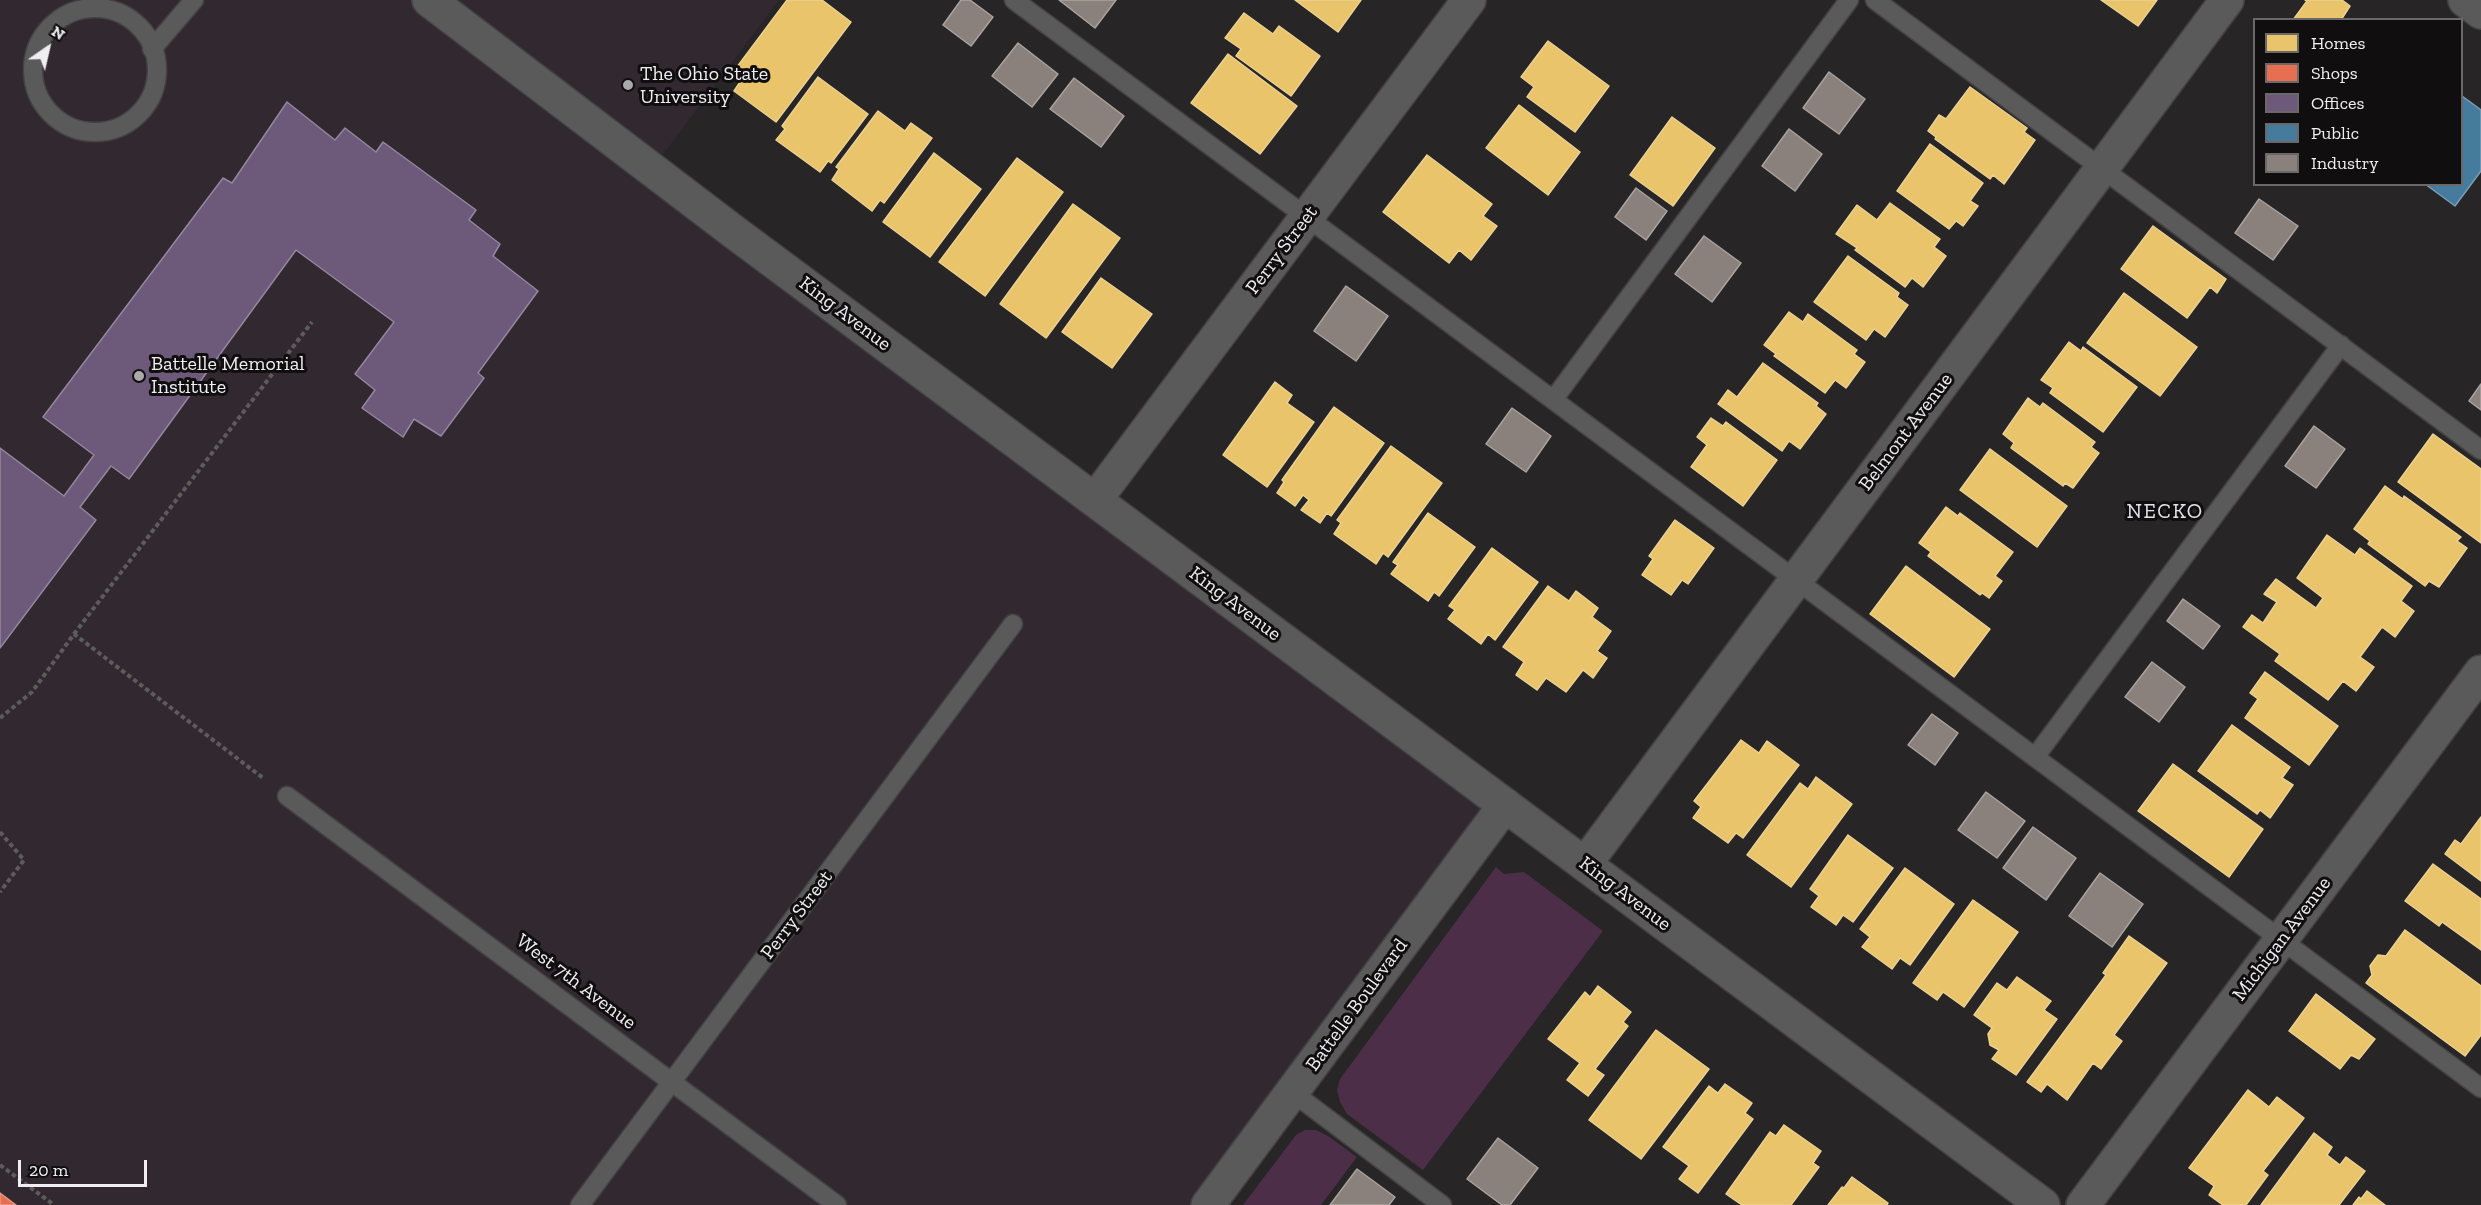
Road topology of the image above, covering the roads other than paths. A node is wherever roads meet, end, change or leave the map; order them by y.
1 (194, 0) edge
2 (429, 0) edge
3 (1469, 0) edge
4 (1850, 0) edge
5 (1875, 0) edge
6 (2227, 0) edge
7 (2465, 0) edge
8 (1022, 2) edge
9 (104, 4) edge
10 (73, 5) edge
11 (2481, 12) edge
12 (152, 49) junction
13 (2102, 169) junction
14 (1306, 217) junction
15 (2341, 345) junction
16 (1553, 400) junction
17 (2481, 450) edge
18 (1095, 500) junction
19 (1796, 580) junction
20 (1012, 624) dead end
21 (2481, 672) edge
22 (2035, 757) junction
23 (287, 796) road end
24 (1504, 805) junction
25 (1585, 864) junction
26 (2281, 940) junction
27 (672, 1082) junction
28 (2481, 1088) edge
29 (1292, 1092) junction
30 (580, 1205) edge
31 (837, 1205) edge
32 (1209, 1205) edge
33 (1442, 1205) edge
34 (2043, 1205) edge
35 (2084, 1205) edge

1 - 12 lane
2 - 18 street, King Avenue
3 - 14 street, Perry Street
4 - 16 lane
5 - 13 lane
6 - 13 street, Belmont Avenue
7 - 11 street
8 - 14 lane
9 - 10 lane
9 - 12 lane
10 - 12 lane
13 - 15 lane
13 - 19 street, Belmont Avenue
14 - 16 lane
14 - 18 street, Perry Street
15 - 17 lane
15 - 22 lane
16 - 19 lane
18 - 24 street, King Avenue
19 - 22 lane
19 - 25 street, Belmont Avenue
20 - 27 lane, Perry Street
21 - 26 street, Michigan Avenue
22 - 26 lane
23 - 27 lane, West 7th Avenue
24 - 25 street, King Avenue
24 - 29 street, Battelle Boulevard
25 - 34 street, King Avenue
26 - 28 lane
26 - 35 street, Michigan Avenue
27 - 30 lane, Perry Street
27 - 31 lane, West 7th Avenue
29 - 32 street, Battelle Boulevard
29 - 33 lane

